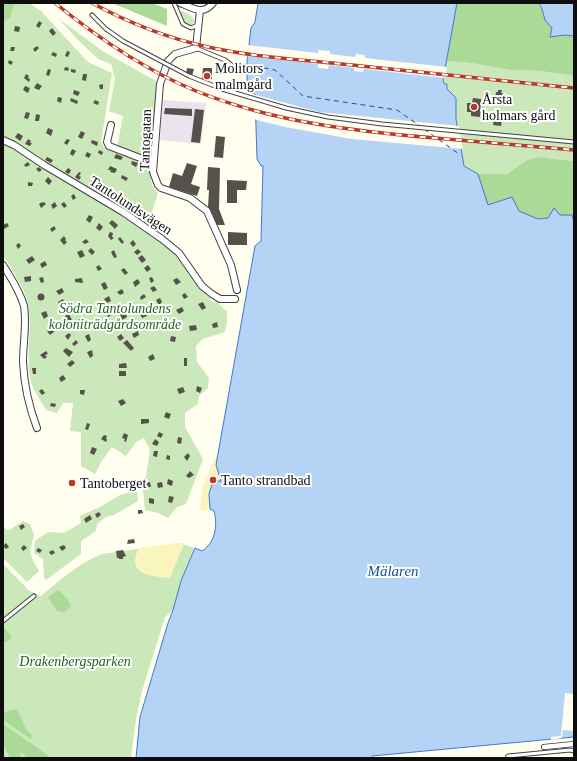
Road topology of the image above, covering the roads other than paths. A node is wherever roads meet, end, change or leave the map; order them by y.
1 (174, 3) edge
2 (180, 3) edge
3 (213, 3) edge
4 (200, 10) junction
5 (92, 16) dead end
6 (199, 24) junction
7 (196, 48) junction
8 (238, 70) dead end
9 (111, 126) dead end
10 (3, 140) edge
11 (574, 142) edge
12 (153, 162) junction
13 (3, 265) edge
14 (237, 290) joint
15 (235, 299) joint
16 (37, 428) dead end
17 (34, 596) dead end
18 (3, 621) edge
19 (574, 744) edge
20 (544, 747) dead end
21 (574, 751) edge
22 (507, 758) edge

1 - 6 lane
2 - 4 street
3 - 4 street
4 - 6 street
5 - 11 lane, bridge
6 - 7 street
7 - 8 lane
7 - 12 street, Tantogatan
9 - 12 street
10 - 15 street, Tantolundsvägen
12 - 14 street, Tantogatan
13 - 16 street
14 - 15 lane, Tantogatan
17 - 18 lane
19 - 20 street
21 - 22 lane

